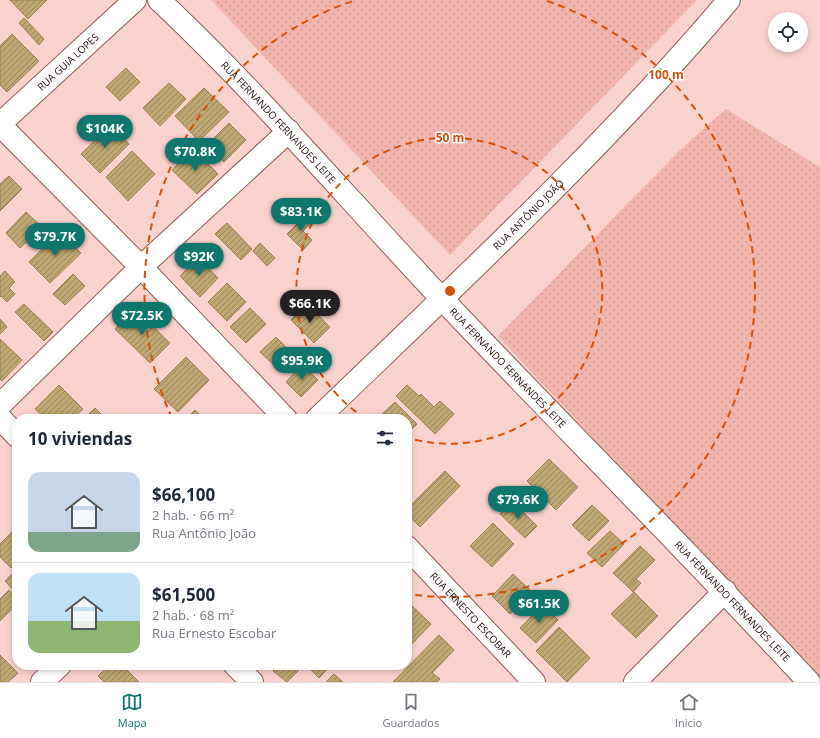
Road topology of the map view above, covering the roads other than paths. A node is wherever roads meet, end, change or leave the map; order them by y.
1 (135, 0) edge
2 (159, 0) edge
3 (729, 0) edge
4 (181, 8) edge
5 (0, 125) edge
6 (289, 131) junction
7 (141, 267) junction
8 (442, 298) junction
9 (0, 405) edge
10 (281, 414) edge
11 (321, 414) edge
12 (0, 418) edge
13 (12, 431) edge
14 (412, 552) edge
15 (725, 591) junction
16 (55, 670) edge
17 (241, 670) edge
18 (42, 682) edge
19 (252, 682) edge
20 (534, 682) edge
21 (635, 682) edge
22 (809, 682) edge

1 - 5 street, RUA GUIA LOPES
2 - 4 street, RUA FERNANDO FERNANDES LEITE
3 - 8 street, RUA ANTÔNIO JOÃO
4 - 6 street, RUA FERNANDO FERNANDES LEITE
5 - 7 street
6 - 7 street
6 - 8 street, RUA FERNANDO FERNANDES LEITE
7 - 9 street
7 - 10 street
8 - 11 street, RUA ANTÔNIO JOÃO
8 - 15 street, RUA FERNANDO FERNANDES LEITE
12 - 13 street
14 - 20 street, RUA ERNESTO ESCOBAR
15 - 21 street
15 - 22 street, RUA FERNANDO FERNANDES LEITE
16 - 18 street
17 - 19 street

